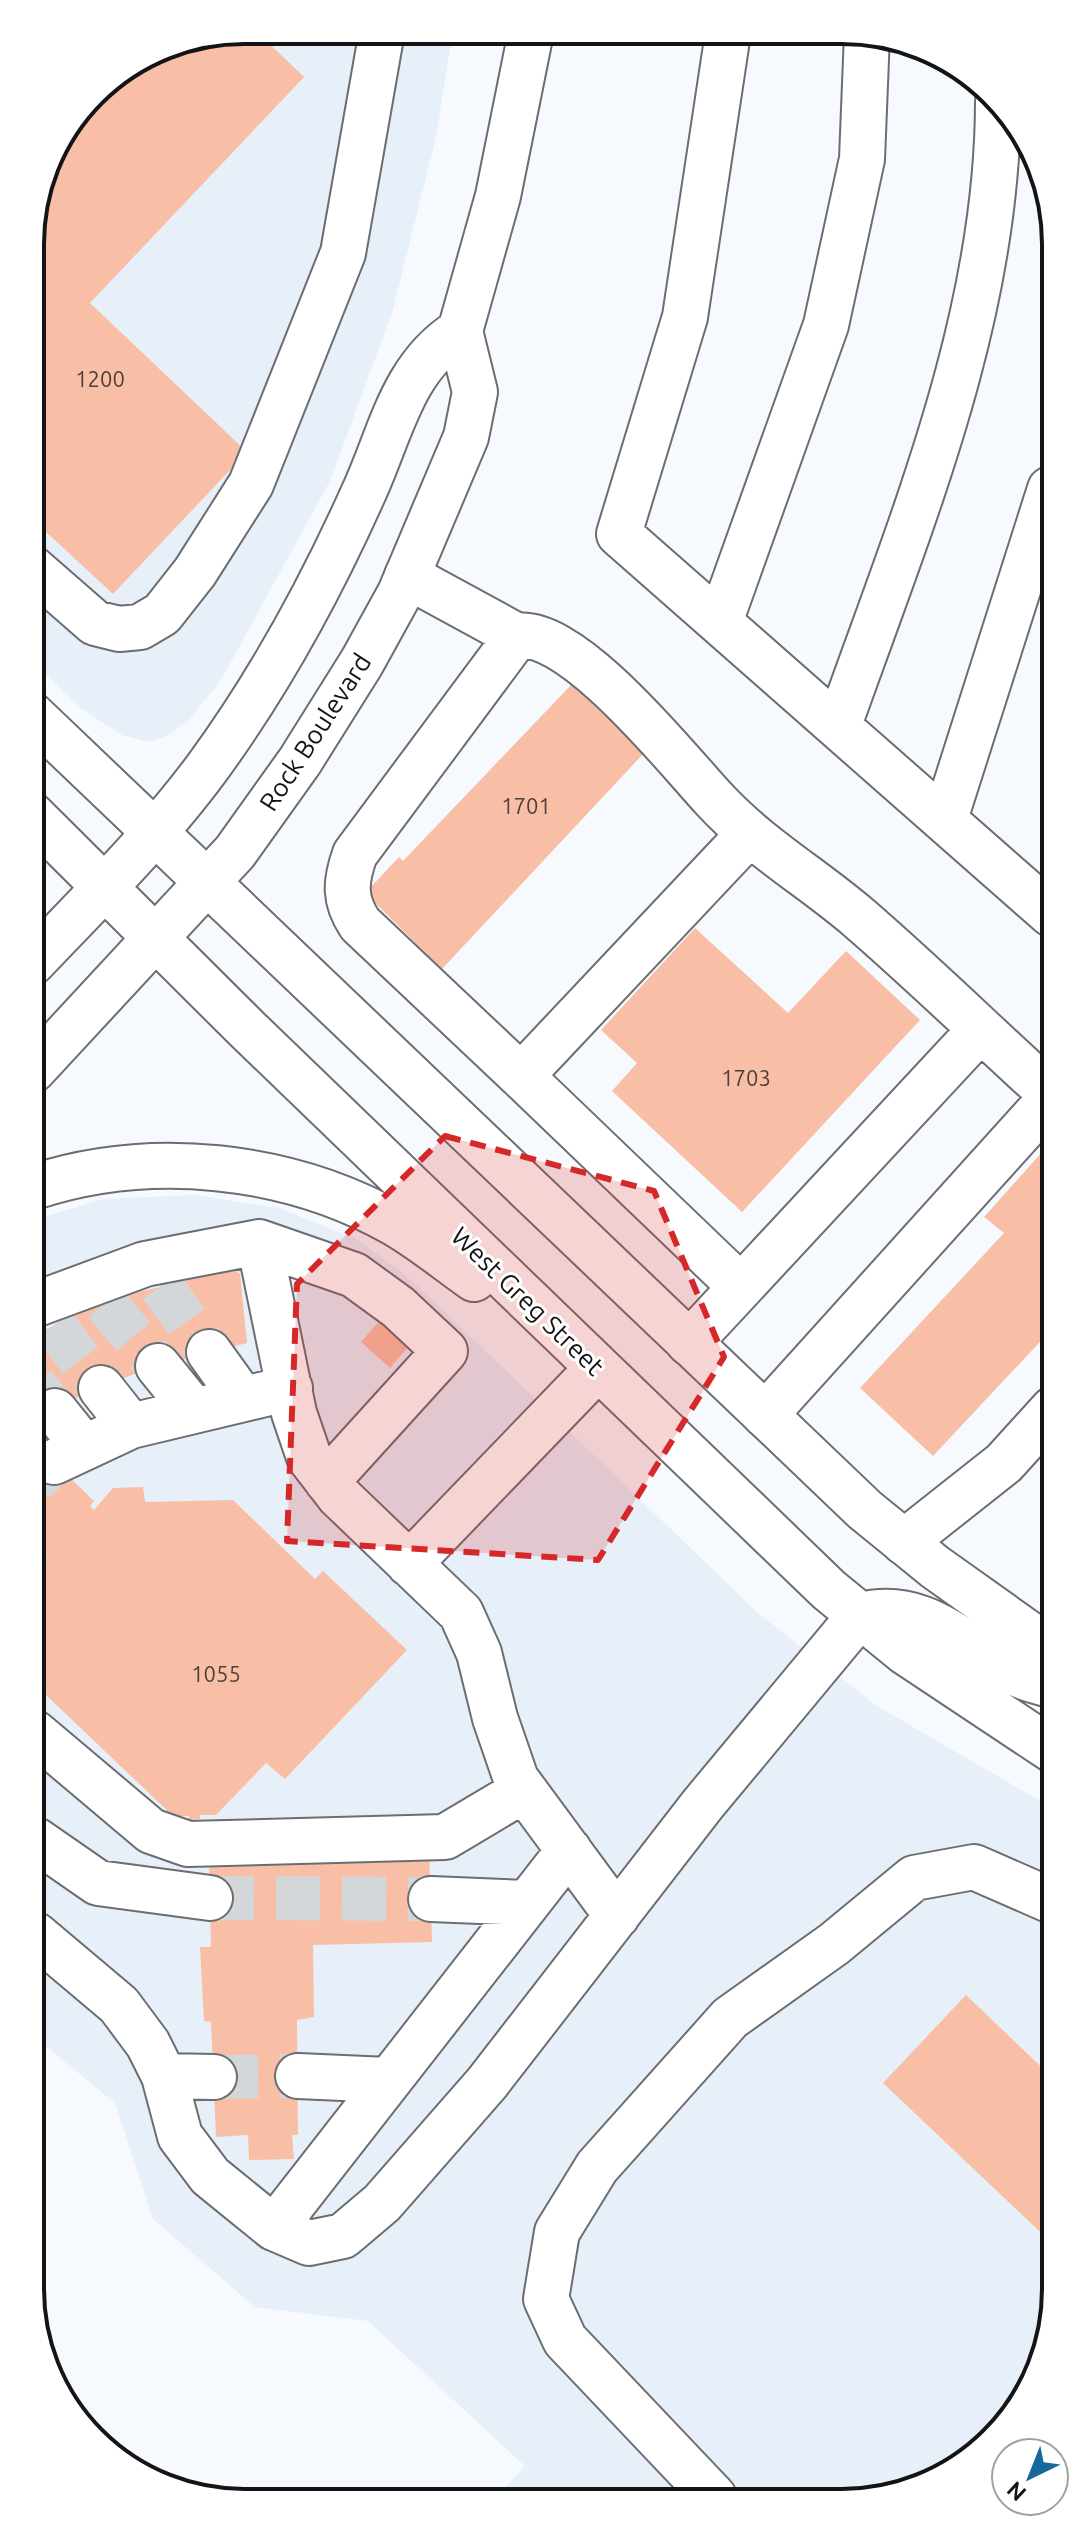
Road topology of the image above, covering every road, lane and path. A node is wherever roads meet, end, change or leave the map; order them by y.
1 (380, 44) edge
2 (529, 44) edge
3 (726, 44) edge
4 (867, 46) edge
5 (998, 118) edge
6 (460, 331) junction
7 (1042, 514) edge
8 (407, 576) junction
9 (44, 578) edge
10 (720, 622) junction
11 (517, 636) junction
12 (839, 725) junction
13 (44, 726) edge
14 (945, 819) junction
15 (44, 827) edge
16 (155, 830) junction
17 (749, 834) junction
18 (211, 882) junction
19 (104, 886) junction
20 (1042, 906) edge
21 (157, 940) junction
22 (44, 950) edge
23 (980, 1030) junction
24 (44, 1058) edge
25 (1042, 1087) edge
26 (535, 1090) junction
27 (1042, 1107) edge
28 (44, 1185) edge
29 (259, 1242) junction
30 (741, 1287) junction
31 (44, 1310) edge
32 (689, 1343) junction
33 (209, 1352) tunnel mouth
34 (158, 1366) tunnel mouth
35 (597, 1369) junction
36 (101, 1388) tunnel mouth
37 (290, 1388) junction
38 (242, 1398) junction
39 (192, 1408) junction
40 (55, 1411) tunnel mouth
41 (765, 1415) junction
42 (1042, 1421) edge
43 (131, 1426) junction
44 (327, 1481) junction
45 (904, 1542) junction
46 (409, 1564) junction
47 (860, 1615) junction
48 (1042, 1643) edge
49 (1042, 1682) edge
50 (44, 1741) edge
51 (1042, 1743) edge
52 (524, 1790) junction
53 (44, 1846) edge
54 (569, 1850) junction
55 (1042, 1897) edge
56 (210, 1898) tunnel mouth
57 (431, 1899) tunnel mouth
58 (527, 1903) junction
59 (617, 1916) junction
60 (44, 1942) edge
61 (164, 2076) junction
62 (298, 2076) tunnel mouth
63 (214, 2077) tunnel mouth
64 (388, 2080) junction
65 (274, 2228) junction
66 (706, 2489) edge

1 - 9 main road
2 - 6 main road, Rock Boulevard
3 - 10 main road
4 - 10 main road
5 - 12 main road
6 - 8 main road, Rock Boulevard
6 - 16 main road
7 - 14 main road
8 - 11 main road
8 - 18 main road, Rock Boulevard
10 - 12 main road
11 - 17 main road
11 - 26 main road
12 - 14 main road
13 - 16 main road
14 - 20 main road
15 - 19 main road, West Greg Street
16 - 18 main road
16 - 19 main road
17 - 23 main road
17 - 26 main road
18 - 21 main road, Rock Boulevard
18 - 32 main road
19 - 21 main road, West Greg Street
19 - 22 main road
21 - 24 main road, Rock Boulevard
21 - 35 main road, West Greg Street
23 - 25 main road
23 - 30 main road
26 - 30 main road
27 - 41 main road
28 - 35 main road
29 - 31 main road
29 - 37 main road
29 - 44 main road
30 - 32 main road
32 - 41 main road
33 - 38 main road
34 - 39 main road
35 - 46 main road
35 - 47 main road, West Greg Street
36 - 43 main road
37 - 38 main road
37 - 44 main road
38 - 39 main road
39 - 43 main road
40 - 43 main road
41 - 45 main road
42 - 45 main road
44 - 46 main road
45 - 48 main road
46 - 52 main road
47 - 49 main road
47 - 51 main road, West Greg Street
47 - 59 main road
50 - 52 main road
52 - 54 main road
53 - 56 main road
54 - 58 main road
54 - 59 main road
55 - 66 main road
57 - 58 main road
58 - 64 main road
59 - 65 main road
60 - 61 main road
61 - 63 main road
61 - 65 main road
62 - 64 main road
64 - 65 main road

